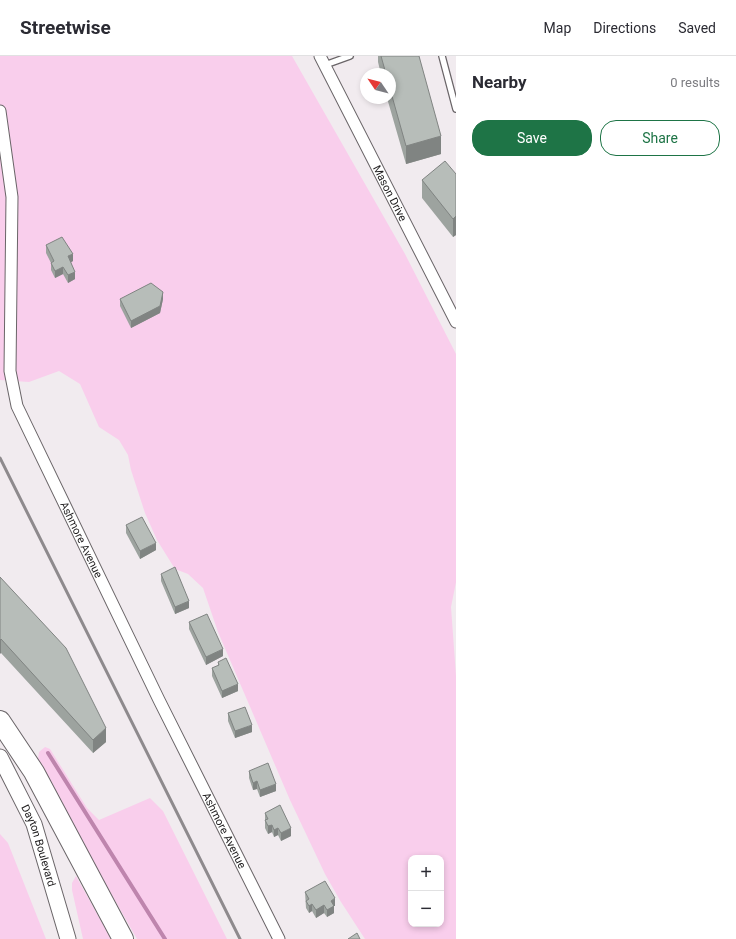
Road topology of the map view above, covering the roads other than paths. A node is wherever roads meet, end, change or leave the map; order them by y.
1 (350, 56) edge
2 (442, 56) edge
3 (322, 60) edge
4 (456, 109) edge
5 (0, 111) edge
6 (456, 322) edge
7 (0, 721) edge
8 (2, 765) edge
9 (68, 939) edge
10 (123, 939) edge
11 (280, 939) edge

1 - 3 lane, Mason Drive
2 - 4 lane
3 - 6 street, Mason Drive
5 - 11 street, Ashmore Avenue
7 - 10 highway
8 - 9 main road, Dayton Boulevard

